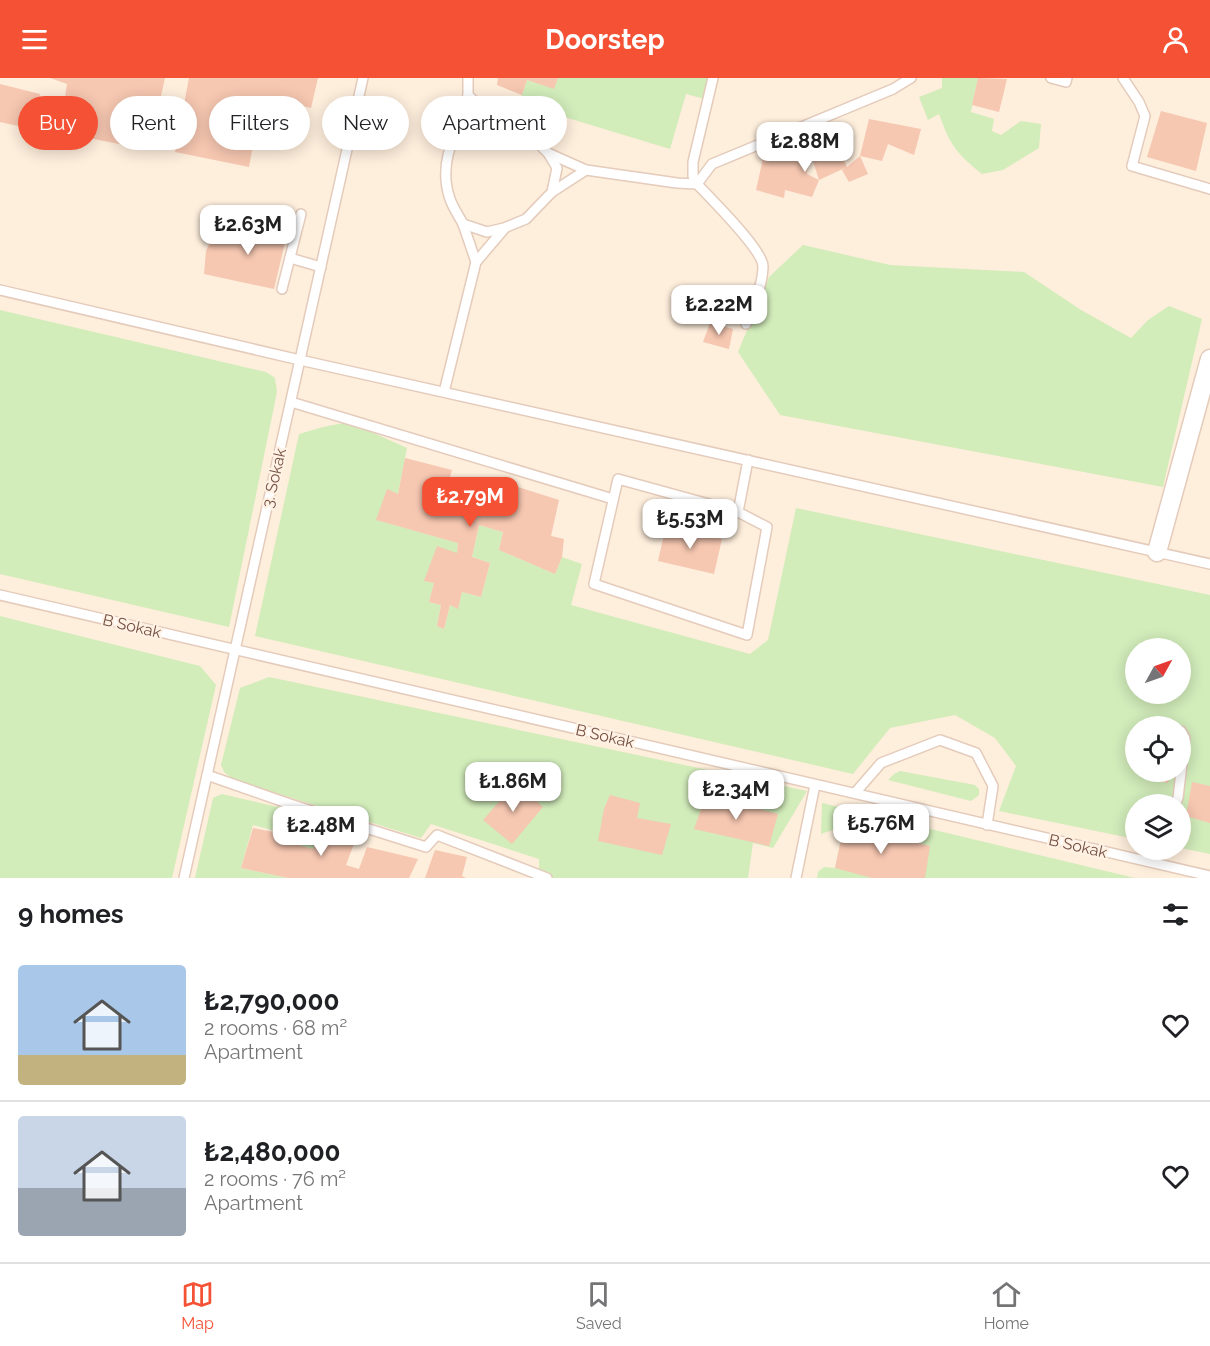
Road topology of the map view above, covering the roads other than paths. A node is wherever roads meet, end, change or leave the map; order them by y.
1 (363, 78) edge
2 (468, 78) edge
3 (713, 78) edge
4 (911, 78) edge
5 (1051, 78) edge
6 (1067, 78) edge
7 (1123, 78) edge
8 (468, 95) edge
9 (450, 150) edge
10 (546, 150) edge
11 (549, 153) junction
12 (586, 170) junction
13 (697, 184) junction
14 (1210, 189) edge
15 (552, 192) junction
16 (301, 214) dead end
17 (463, 224) junction
18 (504, 228) junction
19 (290, 258) junction
20 (476, 262) junction
21 (321, 267) junction
22 (0, 290) edge
23 (282, 290) dead end
24 (746, 324) dead end
25 (300, 360) junction
26 (1209, 366) edge
27 (444, 392) junction
28 (291, 402) junction
29 (748, 460) junction
30 (613, 499) junction
31 (738, 512) junction
32 (1157, 552) junction
33 (1210, 564) edge
34 (0, 595) edge
35 (235, 650) junction
36 (207, 775) junction
37 (815, 785) junction
38 (855, 793) junction
39 (987, 825) junction
40 (1125, 856) edge
41 (1141, 860) edge
42 (1210, 876) edge
43 (184, 878) edge
44 (547, 878) edge
45 (796, 878) edge

1 - 21 lane, 3. Sokak
2 - 8 lane
3 - 13 lane
4 - 13 lane
5 - 6 lane
7 - 14 lane
9 - 17 lane
10 - 11 lane
11 - 12 lane
11 - 15 lane
12 - 13 lane
12 - 15 lane
13 - 24 lane
15 - 18 lane
16 - 19 lane
17 - 18 lane
17 - 20 lane
18 - 20 lane
19 - 21 lane
19 - 23 lane
20 - 27 lane
21 - 25 lane, 3. Sokak
22 - 25 lane
25 - 27 lane
25 - 28 lane, 3. Sokak
26 - 32 street
27 - 29 lane
28 - 30 lane
28 - 35 lane, 3. Sokak
29 - 31 lane
29 - 32 lane
30 - 31 lane
30 - 31 lane
32 - 33 lane
34 - 35 lane, B Sokak
35 - 36 lane, 3. Sokak
35 - 37 lane, B Sokak
36 - 43 lane, 3. Sokak
36 - 44 lane
37 - 38 lane, B Sokak
37 - 45 lane
38 - 39 lane, B Sokak
38 - 39 lane
39 - 40 lane, B Sokak
41 - 42 lane, B Sokak

